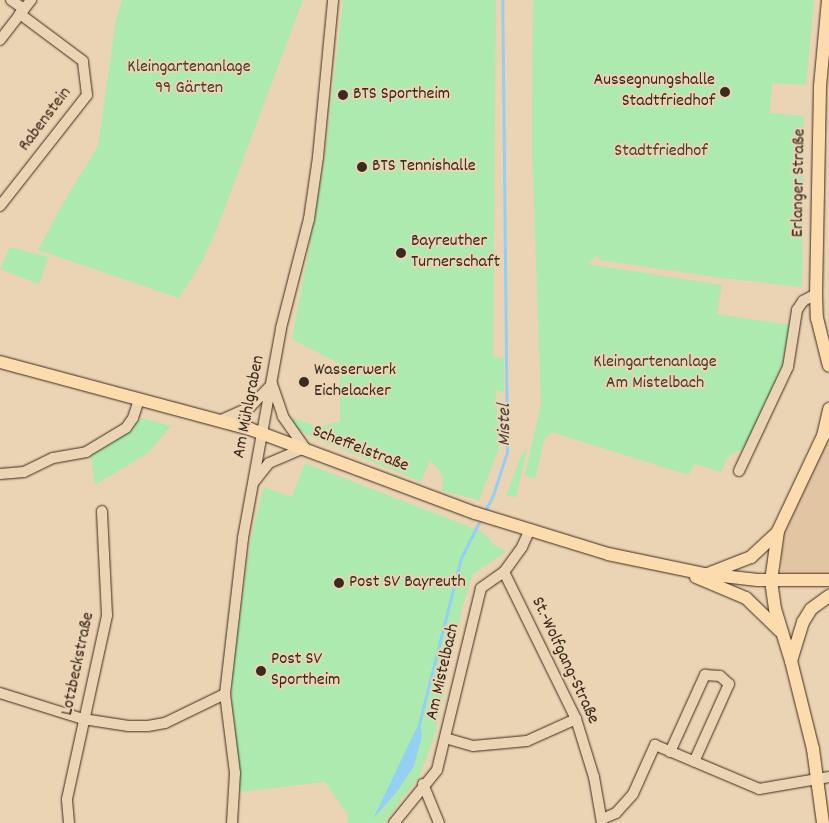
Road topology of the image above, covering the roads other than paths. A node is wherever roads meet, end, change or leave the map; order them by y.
1 (11, 0) edge
2 (31, 0) edge
3 (333, 0) edge
4 (828, 0) edge
5 (22, 12) junction
6 (0, 40) edge
7 (824, 87) edge
8 (0, 206) edge
9 (816, 294) junction
10 (0, 362) edge
11 (829, 366) edge
12 (272, 383) junction
13 (139, 399) junction
14 (829, 409) edge
15 (222, 420) junction
16 (826, 432) edge
17 (263, 433) junction
18 (305, 448) junction
19 (740, 471) dead end
20 (0, 474) edge
21 (251, 487) junction
22 (102, 511) dead end
23 (778, 530) junction
24 (529, 531) junction
25 (682, 570) junction
26 (504, 572) junction
27 (705, 574) junction
28 (771, 580) junction
29 (829, 580) edge
30 (829, 596) edge
31 (781, 633) junction
32 (791, 661) junction
33 (0, 693) edge
34 (226, 694) junction
35 (84, 719) junction
36 (576, 719) junction
37 (445, 738) junction
38 (670, 752) junction
39 (694, 762) junction
40 (824, 778) edge
41 (423, 784) junction
42 (602, 821) edge
43 (68, 823) edge
44 (232, 823) edge
45 (394, 823) edge
46 (439, 823) edge
47 (823, 823) edge

1 - 5 street, Rabenstein
2 - 5 street
3 - 12 street, Am Mühlgraben
4 - 7 main road, Erlanger Straße
5 - 6 street
5 - 8 street, Rabenstein
7 - 9 main road, Erlanger Straße
9 - 11 main road, Erlanger Straße
9 - 19 street
10 - 13 main road, Scheffelstraße
12 - 15 street
12 - 17 street, Am Mühlgraben
12 - 18 street
13 - 15 main road, Scheffelstraße
13 - 20 street
14 - 16 main road
15 - 17 main road, Scheffelstraße
16 - 23 main road
17 - 18 main road, Scheffelstraße
17 - 21 street, Am Mühlgraben
18 - 21 street
18 - 24 main road, Scheffelstraße
21 - 34 street, Am Mühlgraben
22 - 35 street, Lotzbeckstraße
23 - 27 main road
23 - 28 main road
24 - 25 main road, Scheffelstraße
24 - 26 street, Am Mistelbach
25 - 27 main road, Scheffelstraße
25 - 31 main road
26 - 36 street, St.-Wolfgang-Straße
26 - 37 street, Am Mistelbach
27 - 28 main road, Scheffelstraße
28 - 29 main road, Scheffelstraße
28 - 31 main road
30 - 32 main road
31 - 32 main road
32 - 40 main road
33 - 35 street
34 - 35 street
34 - 44 street, Am Mühlgraben
35 - 43 street, Lotzbeckstraße
36 - 37 street
36 - 42 street, St.-Wolfgang-Straße
37 - 41 street, Am Mistelbach
38 - 39 street
38 - 39 street
38 - 42 street
39 - 40 street
40 - 47 main road
41 - 45 street, Am Mistelbach
41 - 46 street

